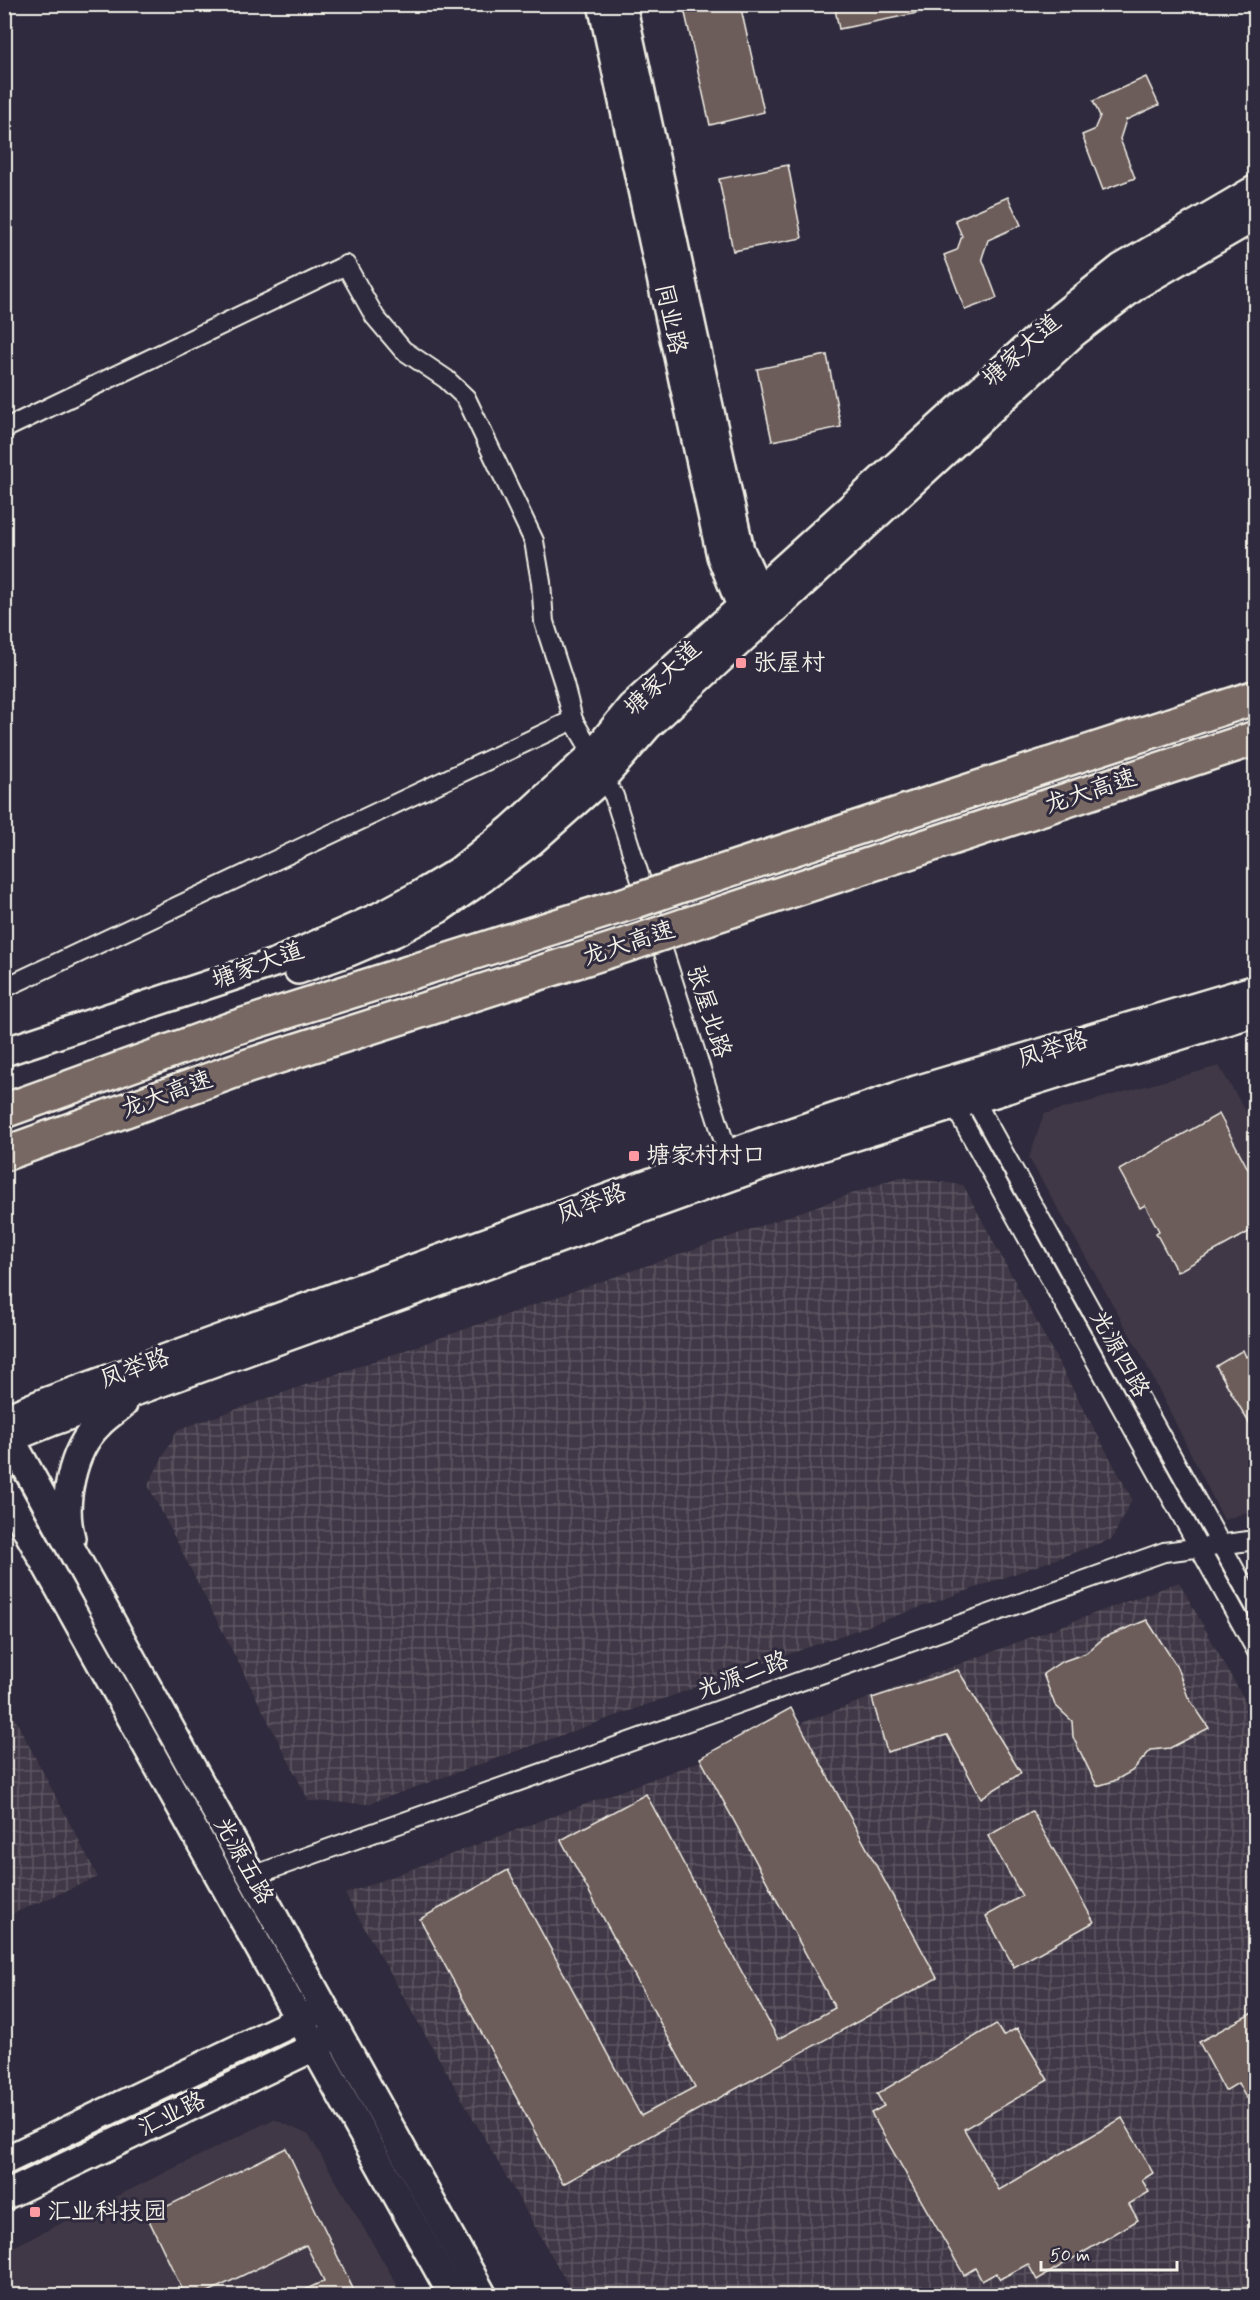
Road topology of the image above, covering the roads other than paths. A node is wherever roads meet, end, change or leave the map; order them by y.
1 (602, 4) edge
2 (622, 4) edge
3 (1256, 189) edge
4 (1256, 216) edge
5 (4, 429) edge
6 (759, 606) junction
7 (1256, 697) edge
8 (573, 720) junction
9 (1256, 738) edge
10 (598, 766) junction
11 (4, 988) edge
12 (1256, 989) edge
13 (1256, 1012) edge
14 (4, 1052) edge
15 (4, 1070) edge
16 (961, 1090) junction
17 (4, 1111) edge
18 (4, 1154) edge
19 (728, 1154) junction
20 (155, 1385) junction
21 (6, 1432) edge
22 (4, 1489) edge
23 (1256, 1540) edge
24 (1220, 1544) junction
25 (1198, 1547) junction
26 (79, 1562) junction
27 (1256, 1608) edge
28 (1256, 1650) edge
29 (252, 1876) junction
30 (325, 2008) junction
31 (299, 2019) junction
32 (338, 2032) junction
33 (314, 2047) junction
34 (4, 2161) edge
35 (4, 2196) edge
36 (453, 2295) edge
37 (483, 2295) edge

1 - 6 street, 同业路
2 - 6 street, 同业路
3 - 6 street, 塘家大道
4 - 6 street, 塘家大道
5 - 8 street, 张屋北路
6 - 10 street, 塘家大道
7 - 17 highway, 龙大高速, bridge
8 - 10 street, 张屋北路
8 - 11 street
9 - 18 highway, 龙大高速, bridge
10 - 14 street, 塘家大道
10 - 15 street, 塘家大道
10 - 19 street, 张屋北路
12 - 16 street, 凤举路
13 - 16 street, 凤举路
16 - 19 street, 凤举路
16 - 20 street, 凤举路
16 - 24 street, 光源四路
16 - 25 street, 光源四路
19 - 21 street, 凤举路
20 - 21 street, 凤举路
20 - 26 street
21 - 26 street, 光源五路
22 - 31 street, 光源五路
23 - 24 street, 光源二路
24 - 25 street, 光源二路
24 - 27 street, 光源四路
25 - 28 street, 光源四路
25 - 29 street, 光源二路
26 - 29 street, 光源五路
29 - 30 street, 光源五路
30 - 31 street, 汇业路
30 - 32 street, 光源五路
31 - 33 street, 光源五路
31 - 34 street, 汇业路
32 - 33 street, 汇业路
32 - 37 street, 光源五路
33 - 35 street, 汇业路
33 - 36 street, 光源五路

